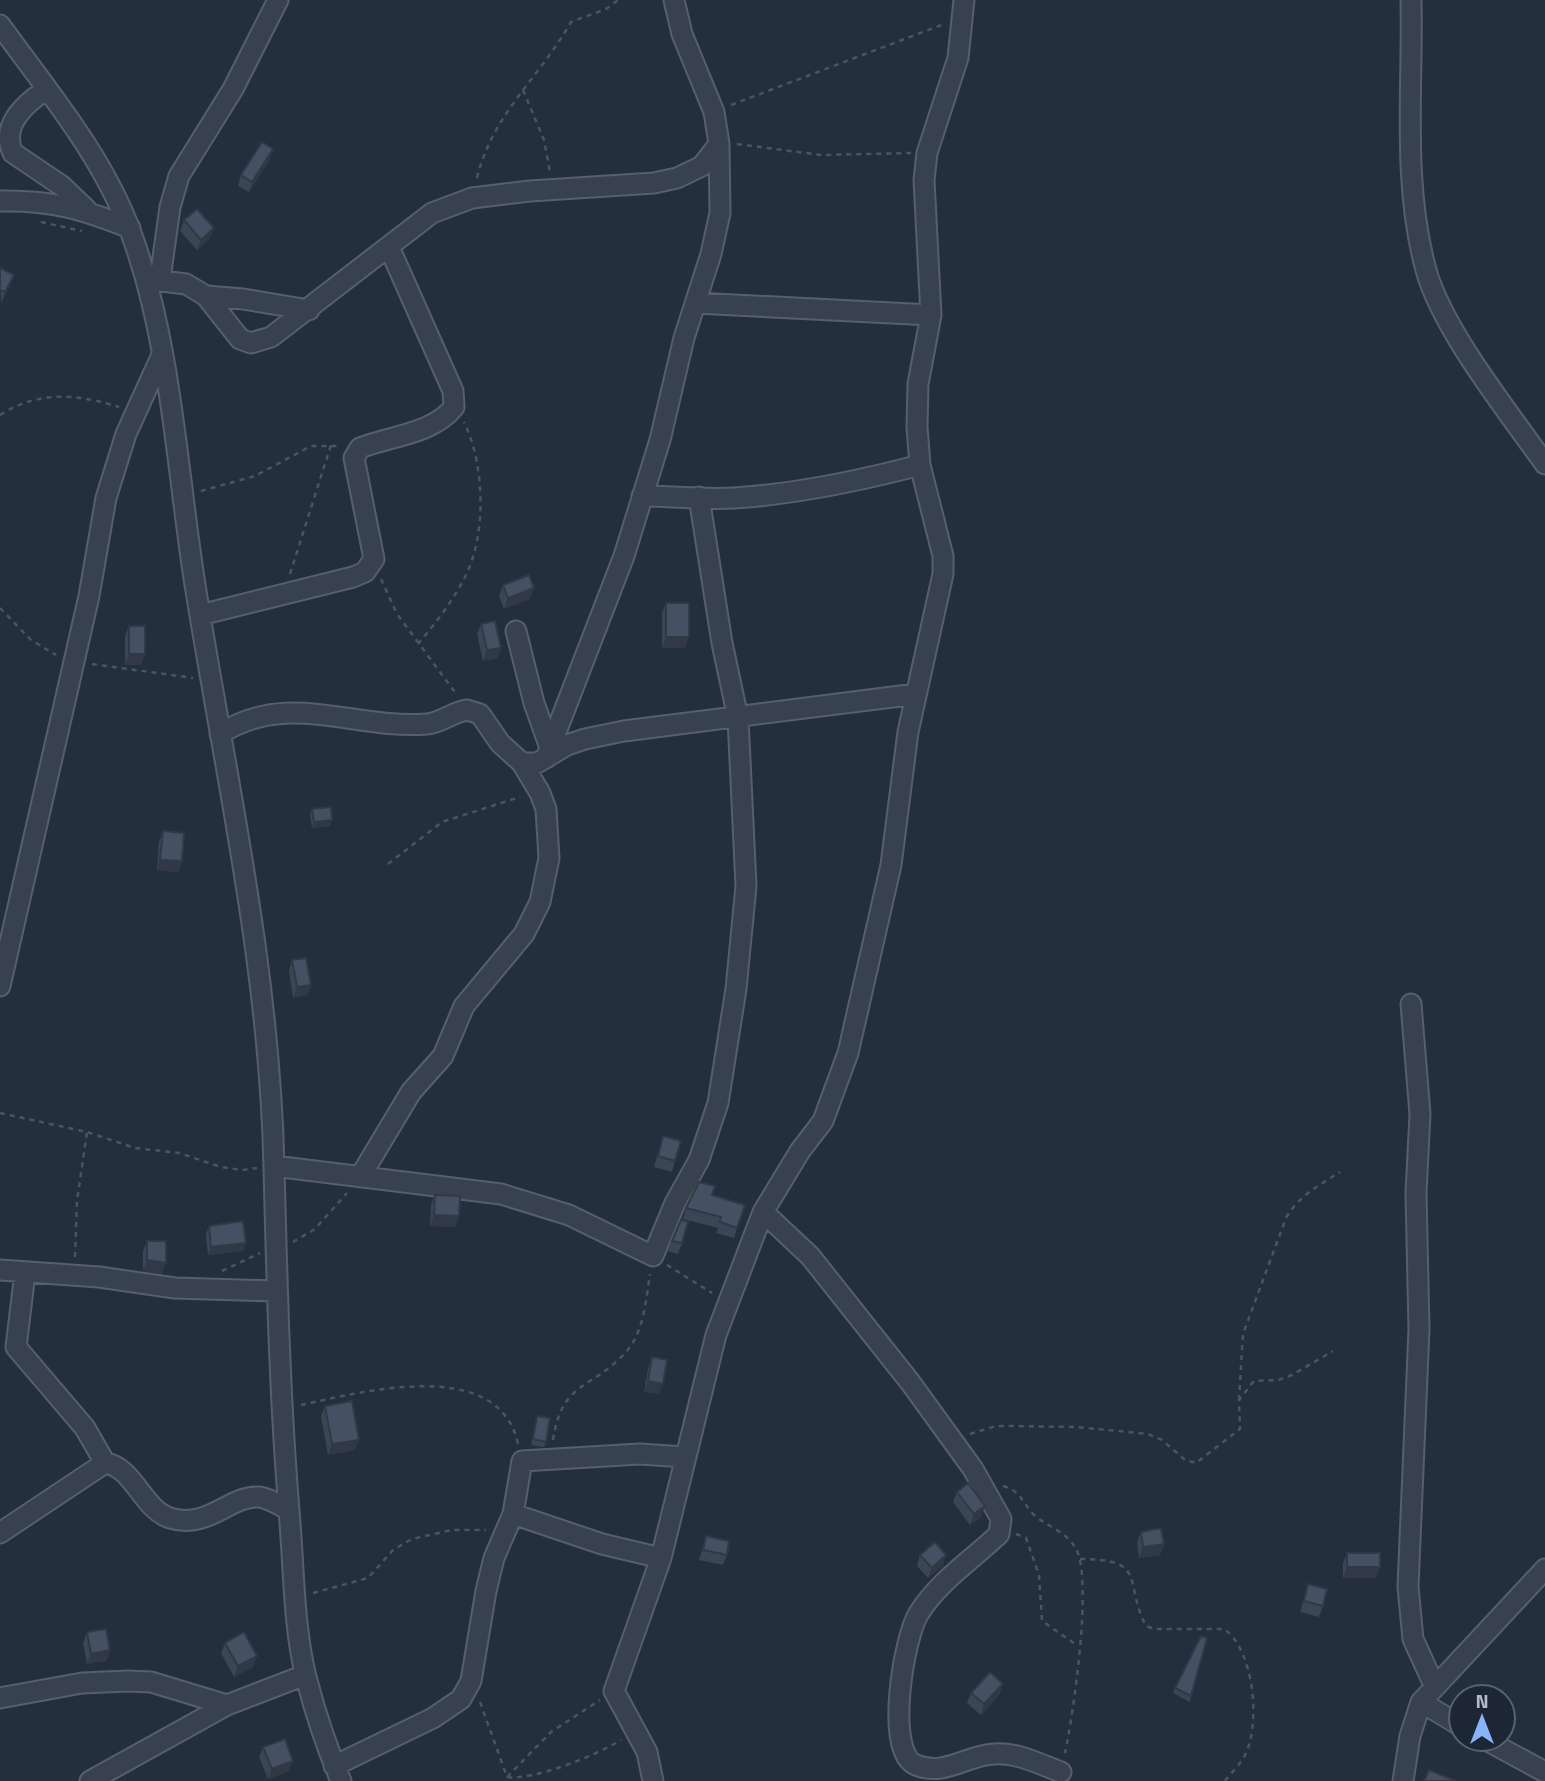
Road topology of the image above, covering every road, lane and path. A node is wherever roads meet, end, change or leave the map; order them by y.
1 (278, 0) edge
2 (618, 0) edge
3 (674, 0) edge
4 (1411, 0) edge
5 (963, 8) edge
6 (0, 25) edge
7 (46, 89) junction
8 (523, 90) junction
9 (714, 112) junction
10 (719, 144) junction
11 (927, 153) junction
12 (551, 190) junction
13 (472, 198) junction
14 (0, 201) edge
15 (86, 209) junction
16 (130, 228) junction
17 (389, 247) junction
18 (153, 279) junction
19 (206, 296) junction
20 (696, 303) junction
21 (309, 310) junction
22 (932, 315) junction
23 (162, 356) junction
24 (454, 407) junction
25 (136, 412) junction
26 (0, 415) edge
27 (331, 445) junction
28 (360, 448) junction
29 (1545, 464) edge
30 (920, 465) junction
31 (181, 496) junction
32 (642, 496) junction
33 (699, 497) junction
34 (374, 559) junction
35 (284, 594) junction
36 (0, 608) edge
37 (200, 615) junction
38 (516, 631) dead end
39 (418, 644) junction
40 (74, 663) junction
41 (211, 683) junction
42 (916, 694) junction
43 (457, 712) junction
44 (738, 718) junction
45 (220, 734) junction
46 (548, 753) junction
47 (522, 763) junction
48 (540, 793) junction
49 (388, 864) dead end
50 (0, 986) edge
51 (1412, 1004) dead end
52 (0, 1113) edge
53 (87, 1132) junction
54 (274, 1166) junction
55 (1340, 1172) dead end
56 (360, 1177) junction
57 (763, 1212) junction
58 (275, 1247) junction
59 (653, 1256) junction
60 (0, 1270) edge
61 (221, 1272) dead end
62 (25, 1273) junction
63 (74, 1275) junction
64 (275, 1291) junction
65 (729, 1302) junction
66 (1333, 1351) dead end
67 (1239, 1400) junction
68 (281, 1409) junction
69 (947, 1436) junction
70 (550, 1457) junction
71 (685, 1457) junction
72 (522, 1461) junction
73 (105, 1463) junction
74 (983, 1486) junction
75 (289, 1510) junction
76 (509, 1523) junction
77 (0, 1533) edge
78 (999, 1534) junction
79 (660, 1558) junction
80 (1080, 1559) junction
81 (1545, 1569) edge
82 (296, 1597) junction
83 (1079, 1647) junction
84 (305, 1675) junction
85 (471, 1681) junction
86 (1434, 1685) junction
87 (614, 1691) junction
88 (0, 1698) edge
89 (1421, 1702) junction
90 (227, 1705) junction
91 (1447, 1718) edge
92 (636, 1732) junction
93 (1510, 1753) edge
94 (1061, 1772) joint
95 (1545, 1772) edge
96 (338, 1774) edge
97 (507, 1777) junction
98 (90, 1781) edge
99 (653, 1781) edge
100 (1225, 1781) edge
101 (1403, 1781) edge

1 - 18 street
2 - 8 path
3 - 9 street
4 - 29 street
5 - 9 path
5 - 11 street
6 - 7 street
7 - 15 street
7 - 16 street
8 - 12 path
8 - 13 path
9 - 10 street
10 - 11 path
10 - 12 street
10 - 20 street
11 - 22 street
12 - 13 street
13 - 17 street
14 - 15 street
15 - 16 street
16 - 18 street
17 - 21 street
17 - 24 street
18 - 19 street
18 - 23 street
19 - 21 street
19 - 21 street
20 - 22 street
20 - 32 street
22 - 30 street
23 - 25 street
23 - 31 street
24 - 28 street
24 - 39 path
25 - 26 path
25 - 40 street
27 - 28 path
27 - 31 path
27 - 35 path
28 - 34 street
30 - 33 street
30 - 42 street
31 - 37 street
32 - 33 street
32 - 46 street
33 - 44 street
34 - 35 street
34 - 39 path
35 - 37 street
36 - 40 path
37 - 41 street
38 - 46 street
39 - 43 path
40 - 41 path
40 - 50 street
41 - 45 street
42 - 44 street
42 - 57 street
43 - 45 street
43 - 47 street
44 - 46 street
44 - 59 street
45 - 54 street
46 - 47 street
47 - 48 street
48 - 49 path
48 - 56 street
51 - 86 street
52 - 53 path
53 - 54 path
53 - 63 path
54 - 56 street
54 - 58 street
55 - 67 path
56 - 58 path
56 - 59 street
57 - 65 street
57 - 69 street
58 - 61 path
58 - 64 street
59 - 65 path
59 - 70 path
60 - 62 street
62 - 63 street
62 - 73 street
63 - 64 street
64 - 68 street
65 - 71 street
66 - 67 path
67 - 69 path
68 - 72 path
68 - 75 street
69 - 74 street
70 - 71 street
70 - 72 street
71 - 79 street
72 - 76 street
73 - 75 street
73 - 77 street
74 - 78 street
74 - 80 path
75 - 82 street
76 - 79 street
76 - 82 path
76 - 85 street
78 - 83 path
78 - 94 street
79 - 87 street
80 - 83 path
80 - 100 path
81 - 86 street
82 - 84 street
83 - 94 path
84 - 90 street
84 - 96 street
85 - 96 street
85 - 97 path
86 - 89 street
87 - 92 street
87 - 97 path
88 - 90 street
89 - 91 street
89 - 101 street
90 - 98 street
92 - 97 path
92 - 99 street
93 - 95 street

